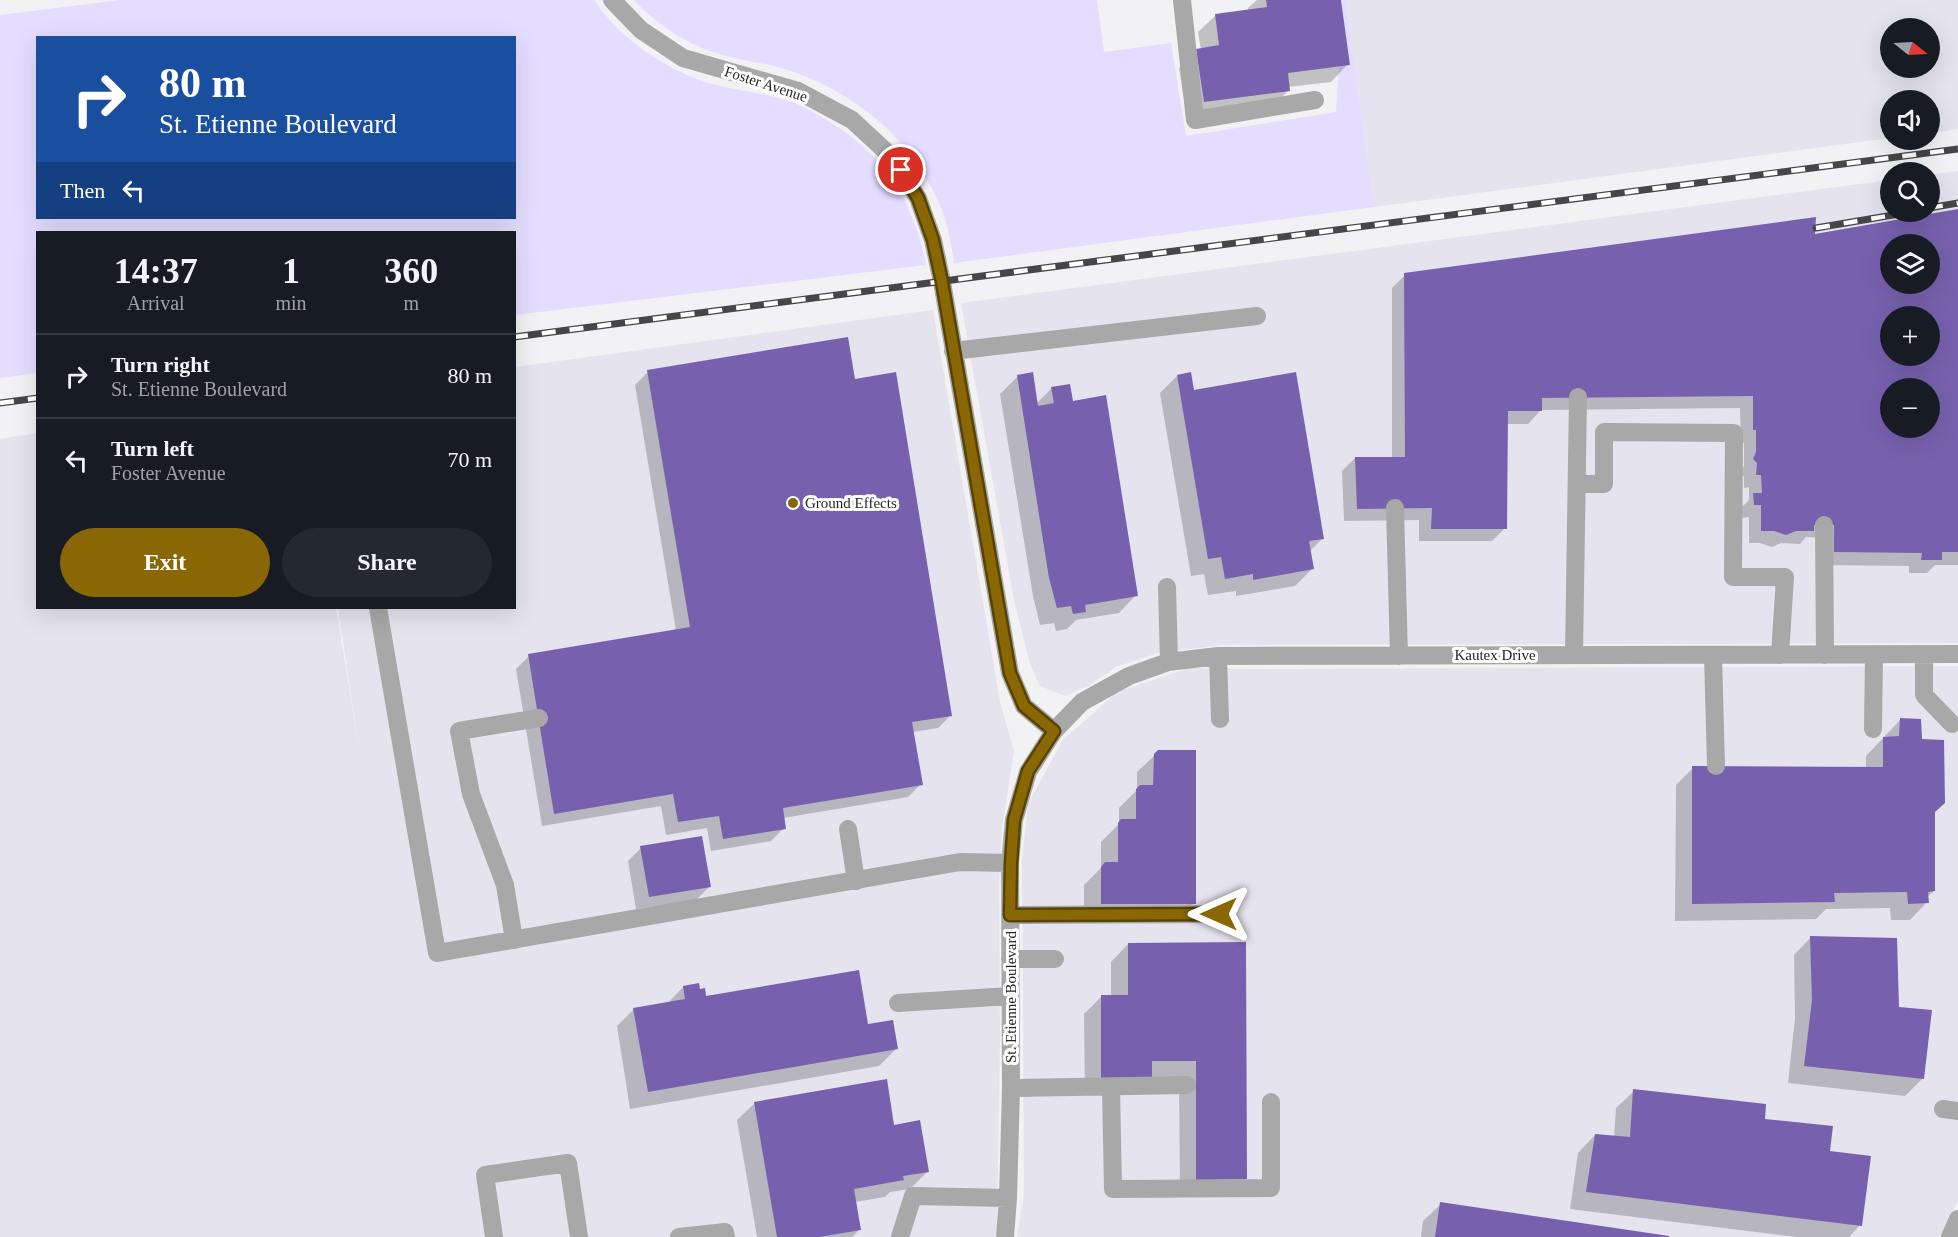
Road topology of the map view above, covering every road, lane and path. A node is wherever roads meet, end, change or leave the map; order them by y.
1 (612, 0) edge
2 (1182, 0) edge
3 (1315, 100) dead end
4 (1257, 316) dead end
5 (953, 351) junction
6 (1578, 397) dead end
7 (1577, 484) junction
8 (1395, 508) dead end
9 (1824, 525) dead end
10 (1167, 587) dead end
11 (378, 609) edge
12 (1874, 654) junction
13 (1924, 654) junction
14 (1958, 654) edge
15 (1574, 655) junction
16 (1713, 655) junction
17 (1780, 655) junction
18 (1825, 655) junction
19 (1218, 656) junction
20 (1399, 656) junction
21 (1169, 662) junction
22 (539, 718) dead end
23 (1220, 719) dead end
24 (1952, 724) dead end
25 (1873, 729) dead end
26 (1054, 731) junction
27 (1716, 766) dead end
28 (848, 829) dead end
29 (1011, 863) junction
30 (856, 880) junction
31 (1219, 914) dead end
32 (1010, 915) junction
33 (514, 940) junction
34 (1010, 959) junction
35 (1055, 959) dead end
36 (1010, 996) junction
37 (898, 1003) dead end
38 (1187, 1086) dead end
39 (1111, 1087) junction
40 (1011, 1088) junction
41 (1271, 1102) dead end
42 (1008, 1198) junction
43 (1958, 1219) edge
44 (494, 1237) edge
45 (579, 1237) edge
46 (679, 1237) edge
47 (726, 1237) edge
48 (900, 1237) edge
49 (1005, 1237) edge
50 (1950, 1237) edge

1 - 5 street, Foster Avenue
2 - 3 street
4 - 5 street
5 - 26 street, Foster Avenue
6 - 7 street
7 - 15 street
7 - 17 street
8 - 20 street
9 - 18 street
10 - 21 street
11 - 33 street
12 - 13 street, Kautex Drive
12 - 18 street, Kautex Drive
12 - 25 street
13 - 14 street, Kautex Drive
13 - 24 street
15 - 16 street, Kautex Drive
15 - 20 street, Kautex Drive
16 - 17 street, Kautex Drive
16 - 27 street
17 - 18 street, Kautex Drive
19 - 20 street, Kautex Drive
19 - 21 street, Kautex Drive
19 - 23 street
21 - 26 street, Kautex Drive
22 - 33 street
26 - 29 street, St. Etienne Boulevard
28 - 30 street
29 - 30 street
29 - 32 street, St. Etienne Boulevard
30 - 33 street
31 - 32 street
32 - 34 street, St. Etienne Boulevard
34 - 35 street
34 - 36 street, St. Etienne Boulevard
36 - 37 street
36 - 40 street, St. Etienne Boulevard
38 - 39 street
39 - 40 street
39 - 41 street
40 - 42 street, St. Etienne Boulevard
42 - 48 street
42 - 49 street, St. Etienne Boulevard
43 - 50 street
44 - 45 street
46 - 47 street

